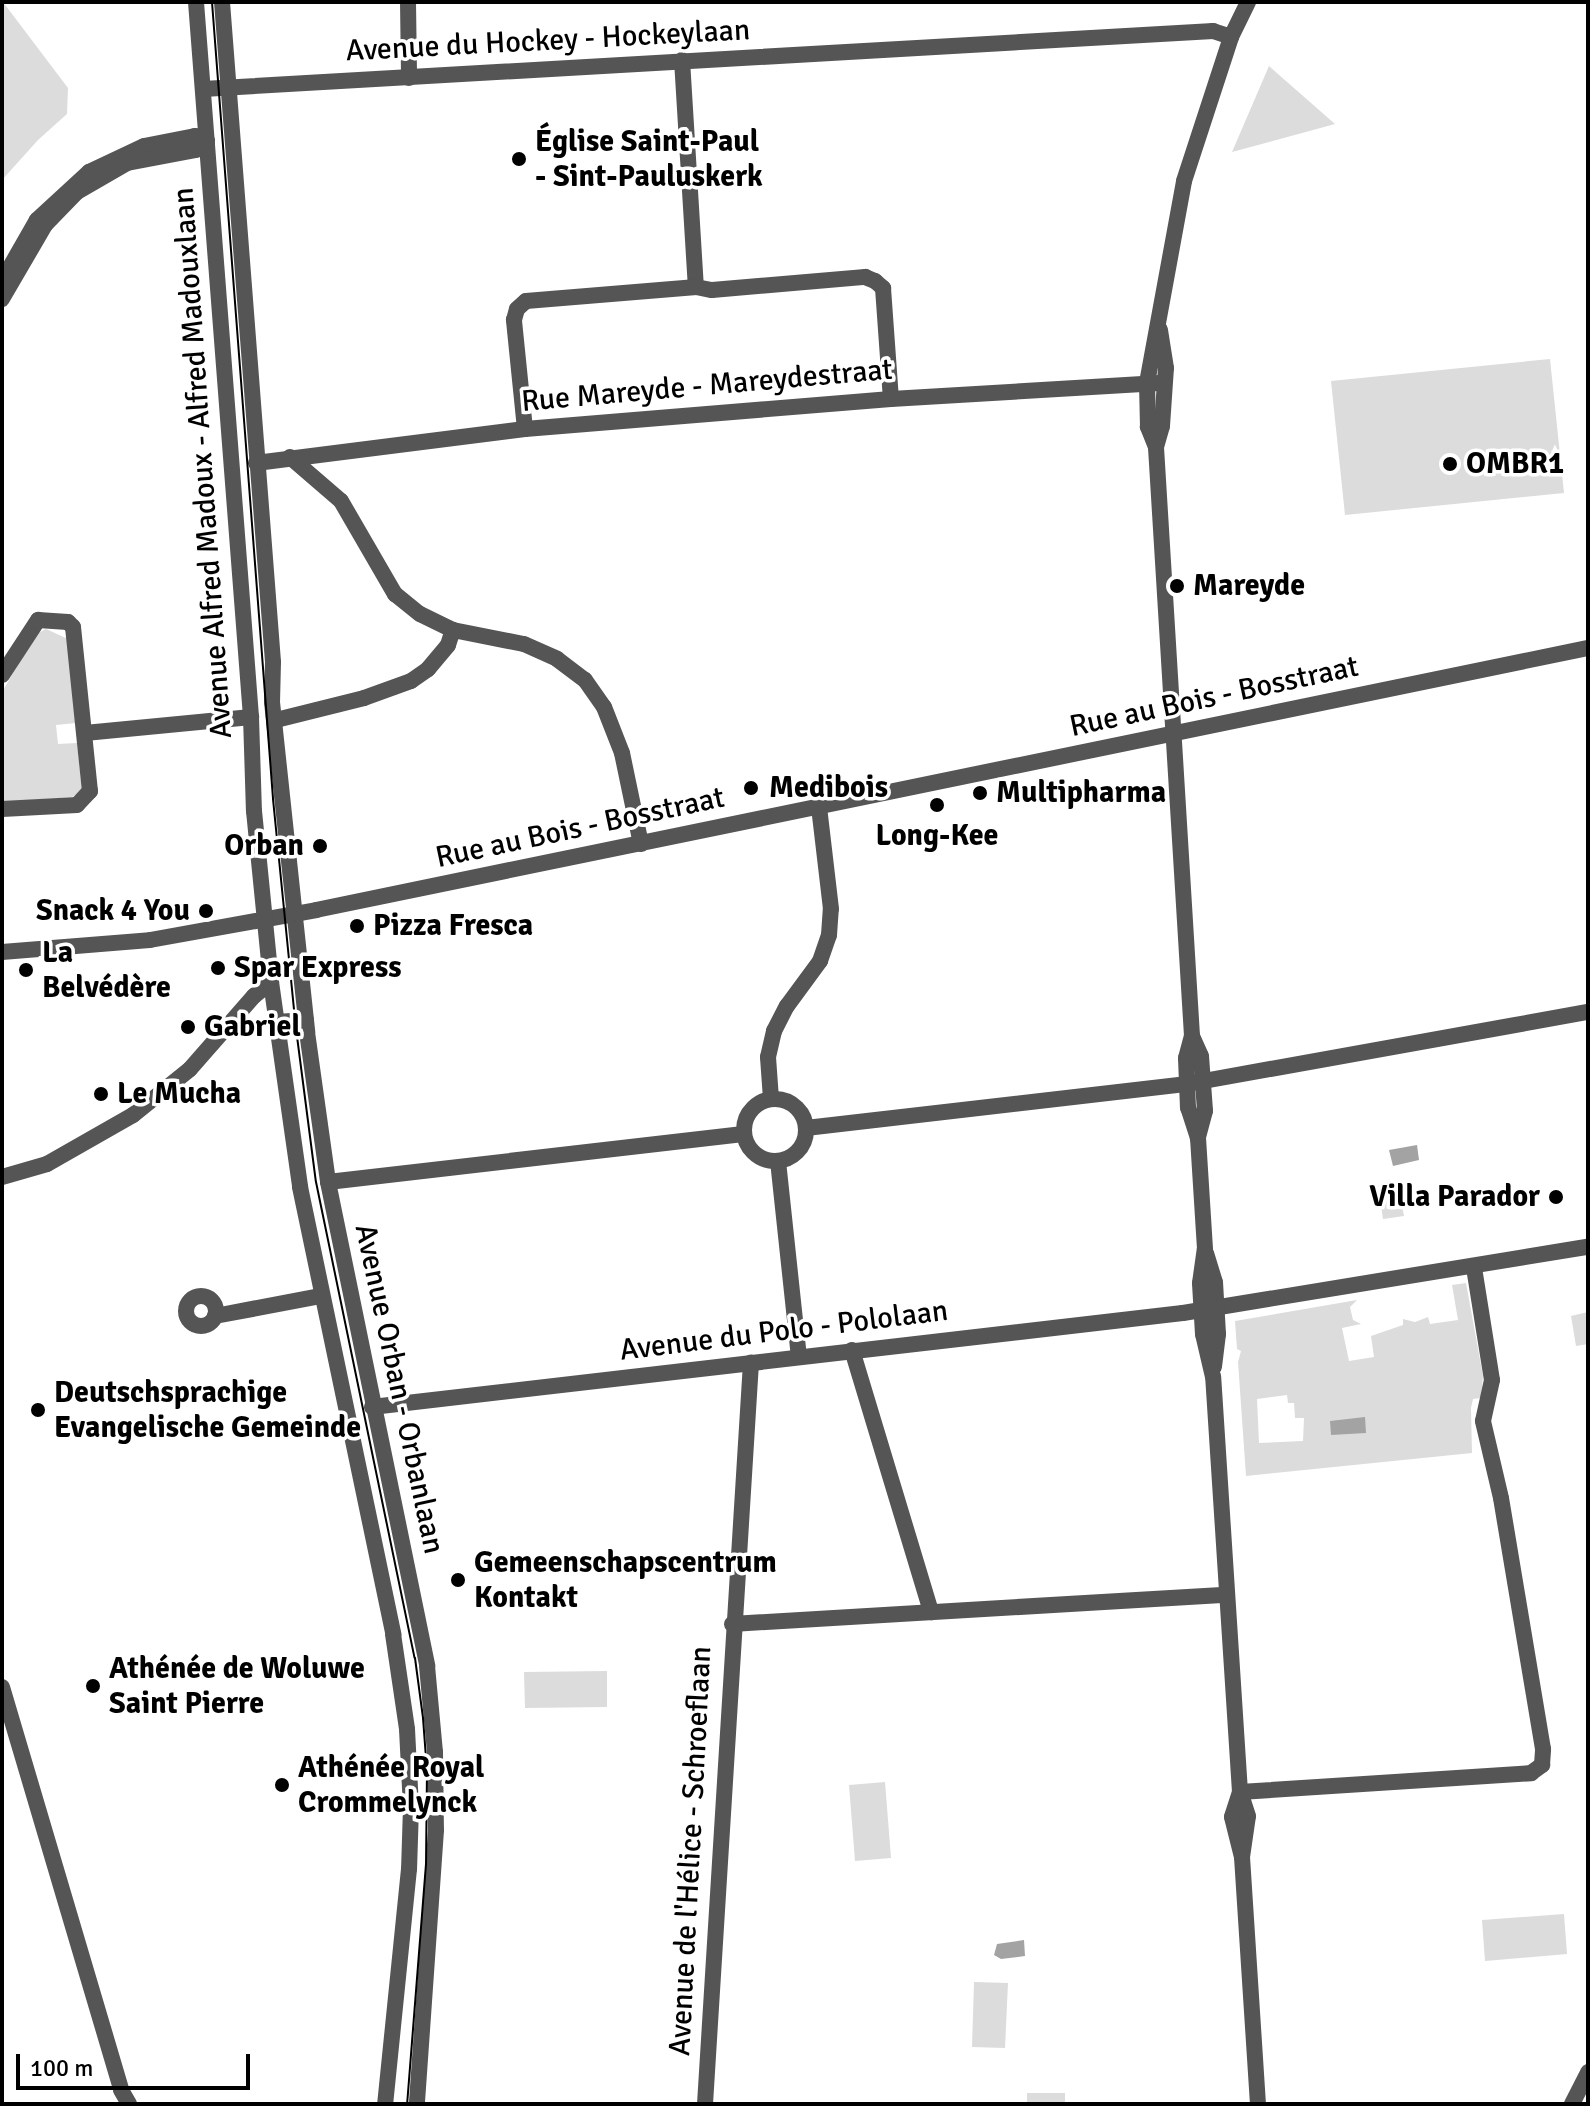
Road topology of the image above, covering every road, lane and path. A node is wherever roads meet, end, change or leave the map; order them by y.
1 (196, 2) edge
2 (222, 2) edge
3 (408, 2) edge
4 (1248, 2) edge
5 (1231, 37) junction
6 (682, 60) junction
7 (409, 78) junction
8 (228, 87) junction
9 (203, 89) junction
10 (207, 141) junction
11 (2, 281) edge
12 (696, 287) junction
13 (2, 299) edge
14 (1156, 383) junction
15 (891, 399) junction
16 (525, 429) junction
17 (290, 457) junction
18 (256, 463) junction
19 (453, 630) junction
20 (1588, 648) edge
21 (2, 675) edge
22 (251, 717) junction
23 (276, 720) junction
24 (85, 733) junction
25 (1174, 733) junction
26 (819, 807) junction
27 (2, 809) edge
28 (641, 844) junction
29 (295, 914) junction
30 (264, 919) junction
31 (2, 952) edge
32 (271, 982) junction
33 (1588, 1012) edge
34 (306, 1020) junction
35 (277, 1022) junction
36 (1195, 1083) junction
37 (771, 1099) junction
38 (806, 1128) junction
39 (743, 1134) junction
40 (778, 1161) junction
41 (2, 1177) edge
42 (328, 1182) junction
43 (1588, 1247) edge
44 (1474, 1267) junction
45 (321, 1296) junction
46 (1209, 1309) junction
47 (215, 1316) dead end
48 (852, 1350) junction
49 (799, 1357) junction
50 (751, 1362) junction
51 (372, 1407) junction
52 (1226, 1595) junction
53 (931, 1612) junction
54 (732, 1624) junction
55 (2, 1687) edge
56 (7, 1724) edge
57 (1240, 1792) junction
58 (1588, 2072) edge
59 (123, 2099) edge
60 (385, 2104) edge
61 (417, 2104) edge
62 (705, 2104) edge
63 (1258, 2104) edge
64 (1572, 2104) edge

1 - 9 street, Avenue Alfred Madoux - Alfred Madouxlaan
2 - 8 street, Avenue Alfred Madoux - Alfred Madouxlaan
3 - 7 street
4 - 5 street
5 - 6 street, Avenue du Hockey - Hockeylaan
5 - 14 street
6 - 7 street, Avenue du Hockey - Hockeylaan
6 - 12 street
7 - 8 street, Avenue du Hockey - Hockeylaan
8 - 9 street, Avenue du Hockey - Hockeylaan
8 - 18 street, Avenue Alfred Madoux - Alfred Madouxlaan
9 - 10 street, Avenue Alfred Madoux - Alfred Madouxlaan
10 - 11 street
10 - 13 street
10 - 22 street, Avenue Alfred Madoux - Alfred Madouxlaan
12 - 15 street
12 - 16 street
14 - 15 street, Rue Mareyde - Mareydestraat
14 - 25 street
15 - 16 street, Rue Mareyde - Mareydestraat
16 - 17 street, Rue Mareyde - Mareydestraat
17 - 18 street, Rue Mareyde - Mareydestraat
17 - 19 street
18 - 23 street, Avenue Alfred Madoux - Alfred Madouxlaan
19 - 23 street
19 - 28 street
20 - 25 street, Rue au Bois - Bosstraat
21 - 24 street
22 - 24 street
22 - 30 street, Avenue Alfred Madoux - Alfred Madouxlaan
23 - 29 street, Avenue Alfred Madoux - Alfred Madouxlaan
24 - 27 street
25 - 26 street, Rue au Bois - Bosstraat
25 - 36 street
26 - 28 street, Rue au Bois - Bosstraat
26 - 37 street
28 - 29 street, Rue au Bois - Bosstraat
29 - 30 street, Rue au Bois - Bosstraat
29 - 34 street, Avenue Orban - Orbanlaan
30 - 31 street, Rue au Bois - Bosstraat
30 - 32 street, Avenue Orban - Orbanlaan
32 - 35 street, Avenue Orban - Orbanlaan
32 - 41 street
33 - 36 street
34 - 35 street
34 - 42 street, Avenue Orban - Orbanlaan
35 - 45 street, Avenue Orban - Orbanlaan
36 - 38 street
36 - 46 street
37 - 38 street
37 - 39 street
38 - 40 street
39 - 40 street
39 - 42 street
40 - 49 street
42 - 51 street, Avenue Orban - Orbanlaan
43 - 44 street, Avenue du Polo - Pololaan
44 - 46 street, Avenue du Polo - Pololaan
44 - 57 street
45 - 47 street
45 - 60 street, Avenue Orban - Orbanlaan
46 - 48 street, Avenue du Polo - Pololaan
46 - 52 street
48 - 49 street, Avenue du Polo - Pololaan
48 - 53 street
49 - 50 street, Avenue du Polo - Pololaan
50 - 51 street, Avenue du Polo - Pololaan
50 - 54 street, Avenue de l'Hélice - Schroeflaan
51 - 61 street, Avenue Orban - Orbanlaan
52 - 53 street
52 - 57 street
53 - 54 street
54 - 62 street, Avenue de l'Hélice - Schroeflaan
55 - 56 street
56 - 59 street
57 - 63 street
58 - 64 street

